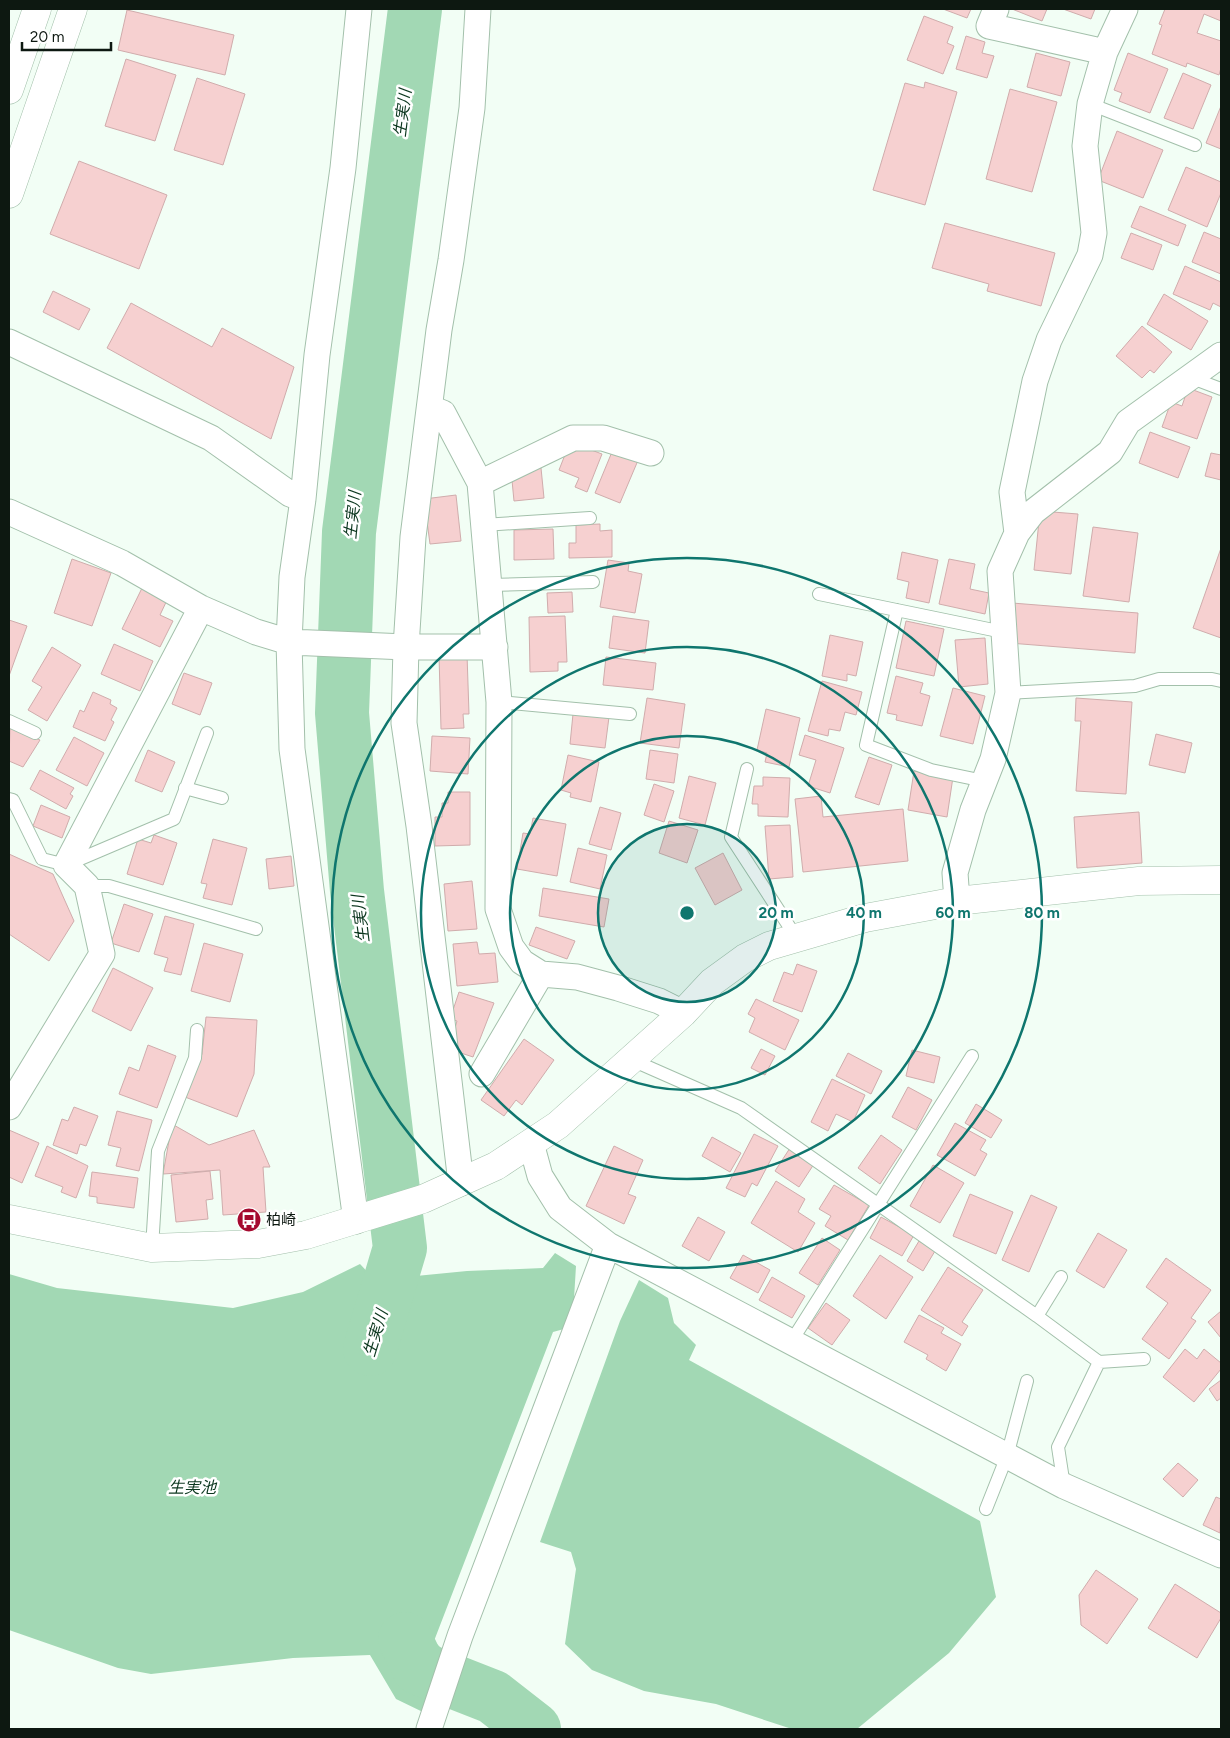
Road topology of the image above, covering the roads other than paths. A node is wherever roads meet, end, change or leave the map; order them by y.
1 (37, 9) edge
2 (73, 9) edge
3 (359, 9) edge
4 (478, 9) edge
5 (996, 9) edge
6 (1125, 9) edge
7 (1105, 52) junction
8 (9, 90) edge
9 (1090, 104) junction
10 (1195, 145) dead end
11 (9, 194) edge
12 (9, 342) edge
13 (1221, 355) edge
14 (1192, 378) junction
15 (1221, 388) edge
16 (430, 408) junction
17 (651, 453) dead end
18 (480, 483) junction
19 (303, 500) junction
20 (9, 512) edge
21 (590, 518) dead end
22 (484, 525) junction
23 (1016, 533) junction
24 (593, 582) dead end
25 (489, 585) junction
26 (819, 594) dead end
27 (201, 608) junction
28 (896, 610) junction
29 (1003, 632) junction
30 (288, 642) junction
31 (406, 647) junction
32 (495, 647) junction
33 (1221, 681) edge
34 (1008, 693) junction
35 (499, 702) junction
36 (630, 714) dead end
37 (9, 721) edge
38 (35, 733) dead end
39 (207, 733) dead end
40 (747, 769) dead end
41 (984, 782) junction
42 (185, 788) junction
43 (222, 798) dead end
44 (9, 799) edge
45 (66, 865) junction
46 (1221, 880) edge
47 (87, 886) junction
48 (957, 901) junction
49 (256, 929) dead end
50 (796, 937) junction
51 (541, 974) junction
52 (683, 1013) junction
53 (197, 1030) dead end
54 (972, 1056) dead end
55 (632, 1060) junction
56 (482, 1074) dead end
57 (9, 1107) edge
58 (531, 1143) junction
59 (461, 1183) junction
60 (877, 1206) junction
61 (9, 1219) edge
62 (356, 1221) junction
63 (608, 1245) junction
64 (152, 1248) junction
65 (1061, 1277) dead end
66 (1037, 1316) junction
67 (791, 1342) junction
68 (1144, 1359) dead end
69 (1099, 1362) junction
70 (1027, 1381) dead end
71 (1007, 1456) junction
72 (1064, 1486) junction
73 (986, 1509) dead end
74 (1221, 1555) edge
75 (431, 1725) edge

1 - 8 street
2 - 11 street
3 - 19 street
4 - 16 street
5 - 7 street
6 - 7 street
7 - 9 street
9 - 10 lane
9 - 23 street
12 - 19 street
13 - 14 street
14 - 15 lane
14 - 23 street
16 - 18 street
16 - 31 street
17 - 18 street
18 - 22 street
19 - 30 street
20 - 27 street
21 - 22 lane
22 - 25 street
23 - 29 street
24 - 25 lane
25 - 32 street
26 - 28 lane
27 - 30 street
27 - 45 street
28 - 29 lane
28 - 41 lane
29 - 34 street
30 - 31 street
30 - 62 street
31 - 32 street
31 - 59 street
32 - 35 street
33 - 34 lane
34 - 41 street
35 - 36 lane
35 - 51 street
37 - 38 lane
39 - 42 lane
40 - 50 lane
41 - 48 street
42 - 43 lane
42 - 45 lane
44 - 45 lane
45 - 47 street
46 - 48 street
47 - 49 lane
47 - 57 street
48 - 50 street
50 - 52 street
51 - 52 street
51 - 56 street
52 - 55 street
53 - 64 lane
54 - 60 lane
55 - 58 street
55 - 60 lane
58 - 59 street
58 - 63 street
59 - 62 street
60 - 66 lane
60 - 67 lane
61 - 64 street
62 - 64 street
63 - 67 street
63 - 75 street
65 - 66 lane
66 - 69 lane
67 - 71 street
68 - 69 lane
69 - 72 lane
70 - 71 lane
71 - 72 street
71 - 73 lane
72 - 74 street

